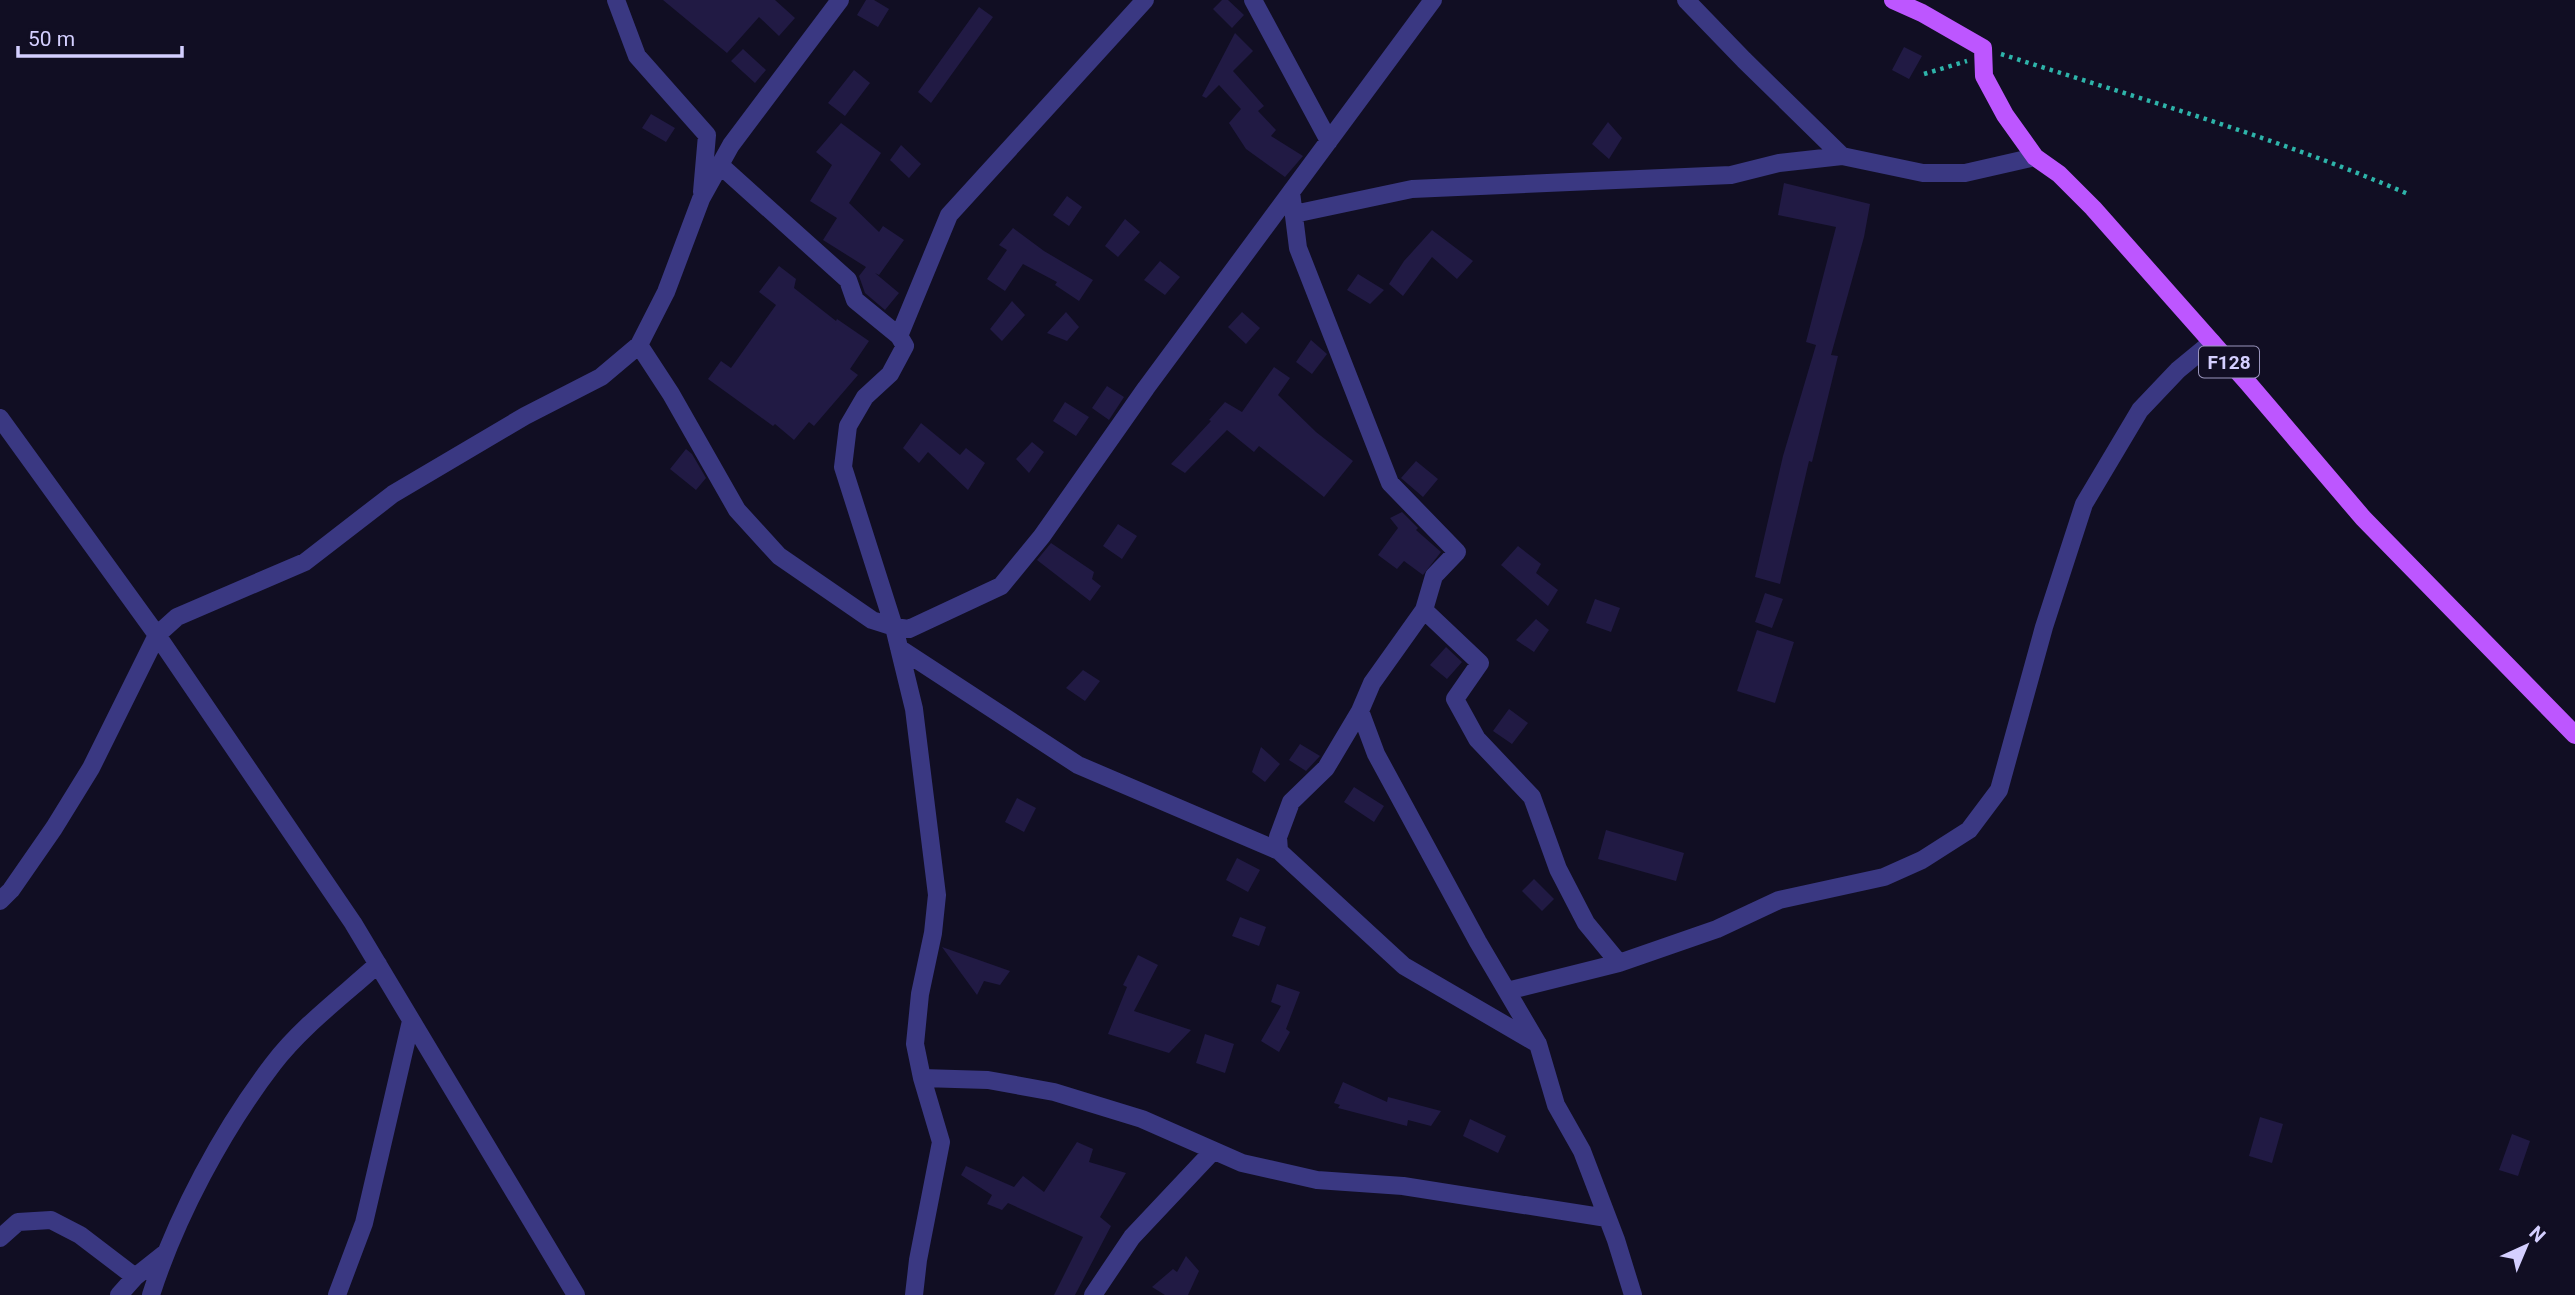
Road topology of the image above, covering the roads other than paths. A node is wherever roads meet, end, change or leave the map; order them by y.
1 (616, 0) edge
2 (840, 0) edge
3 (1145, 0) edge
4 (1253, 0) edge
5 (1433, 0) edge
6 (1686, 0) edge
7 (1893, 0) edge
8 (1329, 141) junction
9 (1842, 156) junction
10 (2035, 157) junction
11 (720, 166) junction
12 (1291, 192) junction
13 (701, 199) junction
14 (1294, 214) junction
15 (899, 336) junction
16 (2212, 342) junction
17 (639, 345) junction
18 (0, 418) edge
19 (1424, 610) junction
20 (894, 627) junction
21 (157, 635) junction
22 (899, 648) junction
23 (1360, 711) junction
24 (2575, 735) edge
25 (1279, 850) junction
26 (0, 901) edge
27 (1619, 963) junction
28 (378, 964) junction
29 (1507, 991) junction
30 (411, 1021) junction
31 (1538, 1044) junction
32 (922, 1078) junction
33 (1213, 1151) junction
34 (1607, 1218) junction
35 (0, 1238) edge
36 (164, 1254) junction
37 (135, 1277) junction
38 (119, 1295) edge
39 (151, 1295) edge
40 (337, 1295) edge
41 (576, 1295) edge
42 (914, 1295) edge
43 (1093, 1295) edge
44 (1633, 1295) edge

1 - 13 street
2 - 11 street
3 - 15 street
4 - 8 street
5 - 8 street
6 - 9 street
7 - 10 main road, F128
8 - 12 street
9 - 10 street
9 - 14 street
10 - 16 main road, F128
11 - 13 street
11 - 15 street
12 - 14 street
12 - 20 street
13 - 17 street
14 - 19 street
15 - 20 street
16 - 24 main road, F128
16 - 27 street
17 - 20 street
17 - 21 street
18 - 21 street
19 - 23 street
19 - 27 street
20 - 22 street
21 - 26 street
21 - 28 street
22 - 25 street
22 - 32 street
23 - 25 street
23 - 29 street
25 - 31 street
27 - 29 street
28 - 30 street
28 - 36 street
29 - 31 street
30 - 40 street
30 - 41 street
31 - 34 street
32 - 33 street
32 - 42 street
33 - 34 street
33 - 43 street
34 - 44 street
35 - 37 street
36 - 37 street
36 - 39 street
37 - 38 street

